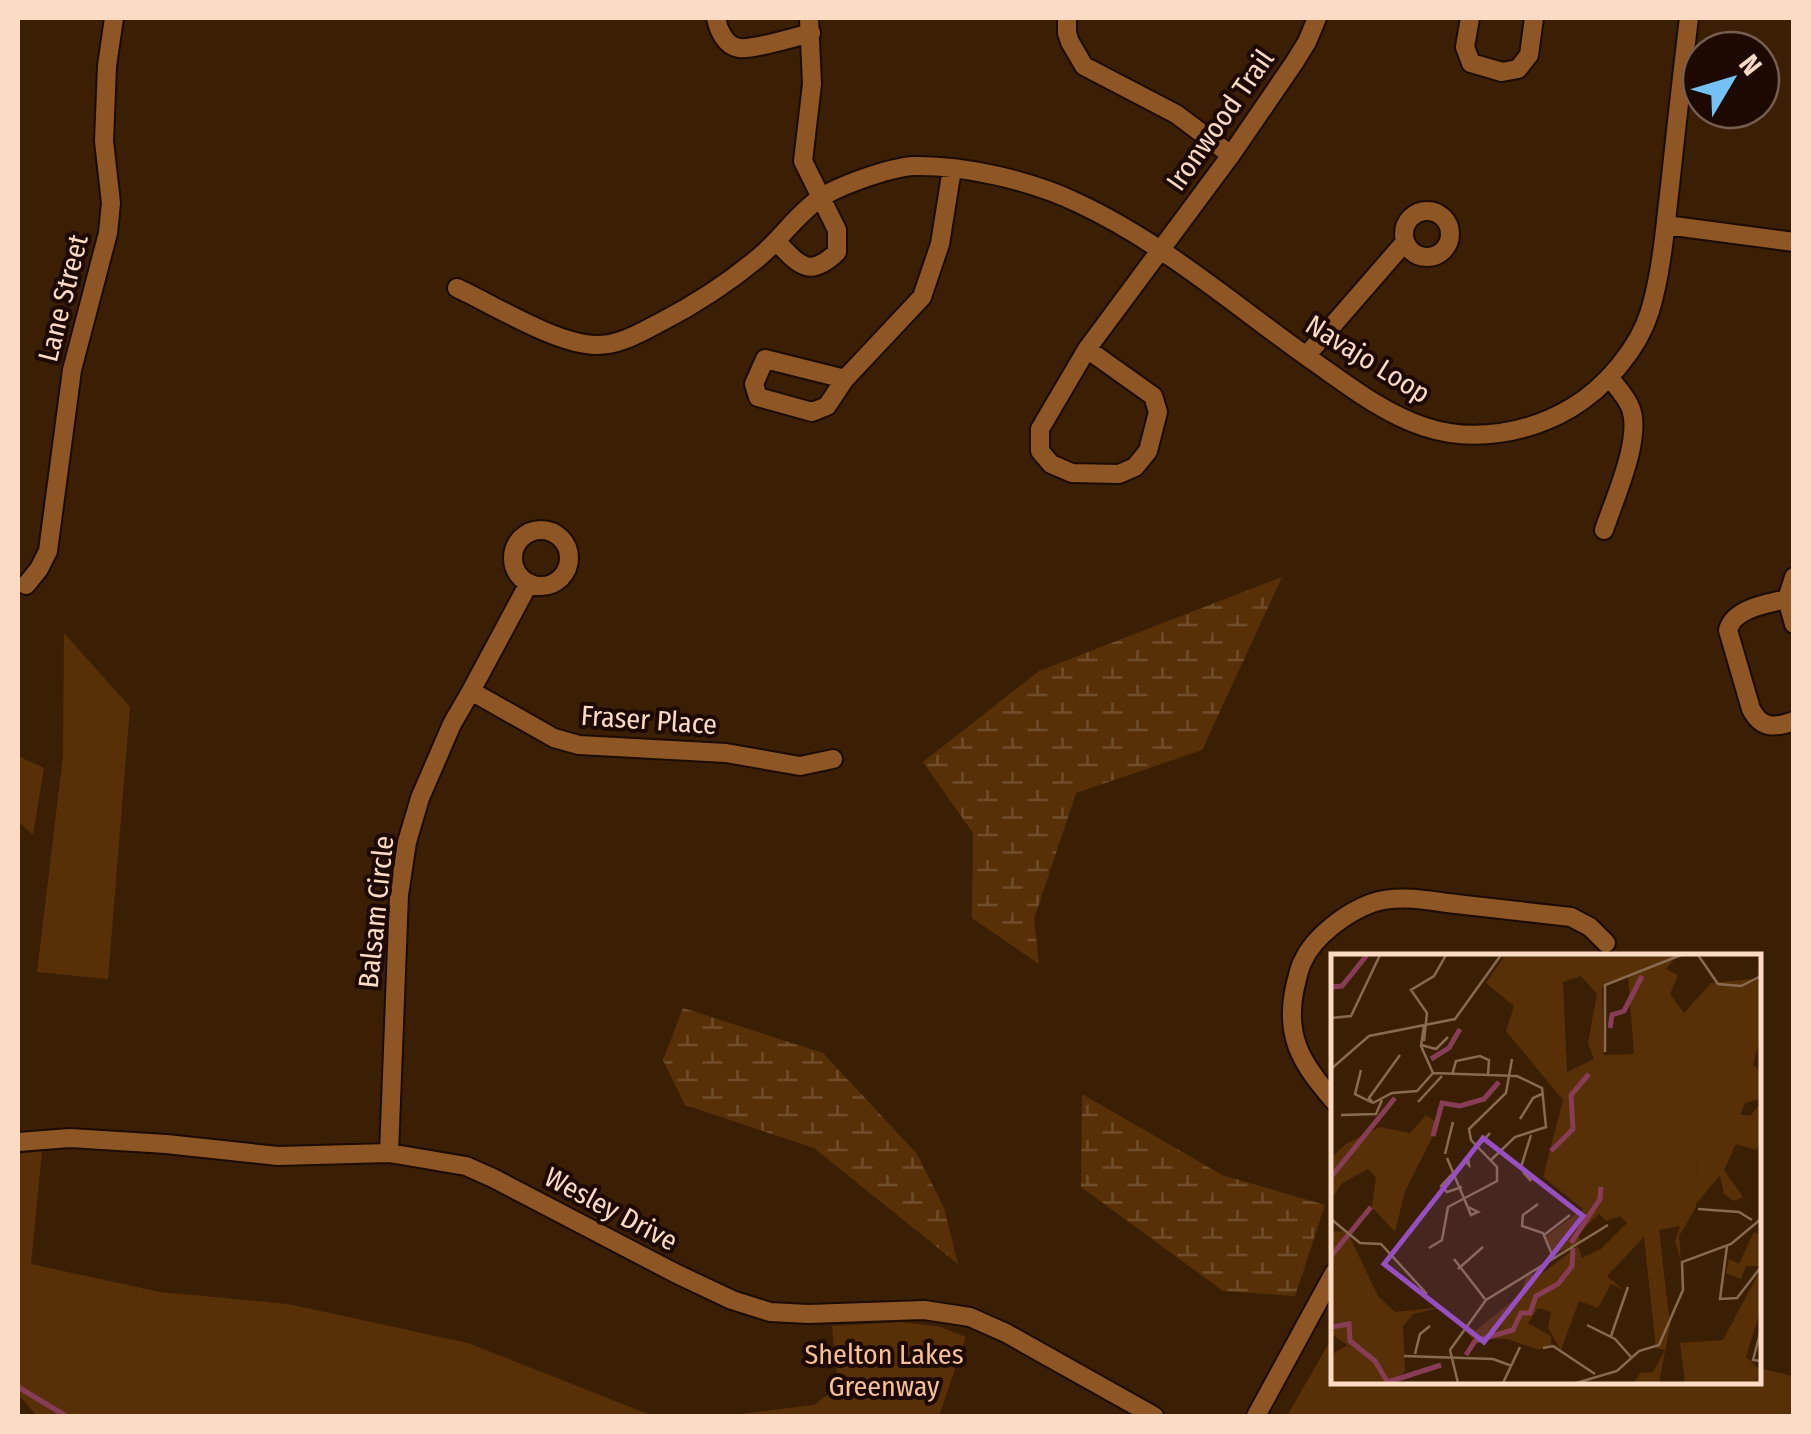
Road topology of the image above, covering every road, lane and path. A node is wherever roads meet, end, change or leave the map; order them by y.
1 (114, 18) edge
2 (716, 18) edge
3 (1067, 18) edge
4 (1316, 18) edge
5 (1470, 18) edge
6 (1534, 18) edge
7 (1689, 18) edge
8 (810, 25) edge
9 (1231, 155) junction
10 (952, 169) junction
11 (820, 198) junction
12 (1666, 225) junction
13 (776, 242) junction
14 (1405, 242) dead end
15 (1794, 242) edge
16 (1161, 250) junction
17 (457, 288) dead end
18 (1088, 349) junction
19 (1306, 356) junction
20 (1608, 376) junction
21 (844, 380) junction
22 (1604, 530) dead end
23 (1794, 577) edge
24 (528, 583) dead end
25 (26, 585) dead end
26 (1787, 598) junction
27 (1794, 624) edge
28 (471, 692) junction
29 (1794, 721) edge
30 (833, 760) dead end
31 (1606, 944) dead end
32 (1331, 1098) edge
33 (18, 1142) edge
34 (389, 1154) junction
35 (1331, 1278) edge
36 (1154, 1416) edge
37 (1256, 1416) edge

1 - 25 street, Lane Street
2 - 8 street
3 - 9 street
4 - 9 street, Ironwood Trail
5 - 6 street
7 - 12 street, Navajo Loop
8 - 11 street
9 - 16 street, Ironwood Trail
10 - 11 street, Navajo Loop
10 - 16 street, Navajo Loop
10 - 21 street
11 - 13 street, Navajo Loop
11 - 13 street
12 - 15 street
12 - 20 street, Navajo Loop
13 - 17 street, Navajo Loop
14 - 19 street
16 - 18 street, Ironwood Trail
16 - 19 street, Navajo Loop
18 - 18 street
19 - 20 street, Navajo Loop
20 - 22 street
21 - 21 street
23 - 26 street
24 - 28 street, Balsam Circle
26 - 27 street
26 - 29 street
28 - 30 street, Fraser Place
28 - 34 street, Balsam Circle
31 - 32 street
33 - 34 street, Wesley Drive
34 - 36 street, Wesley Drive
35 - 37 street

